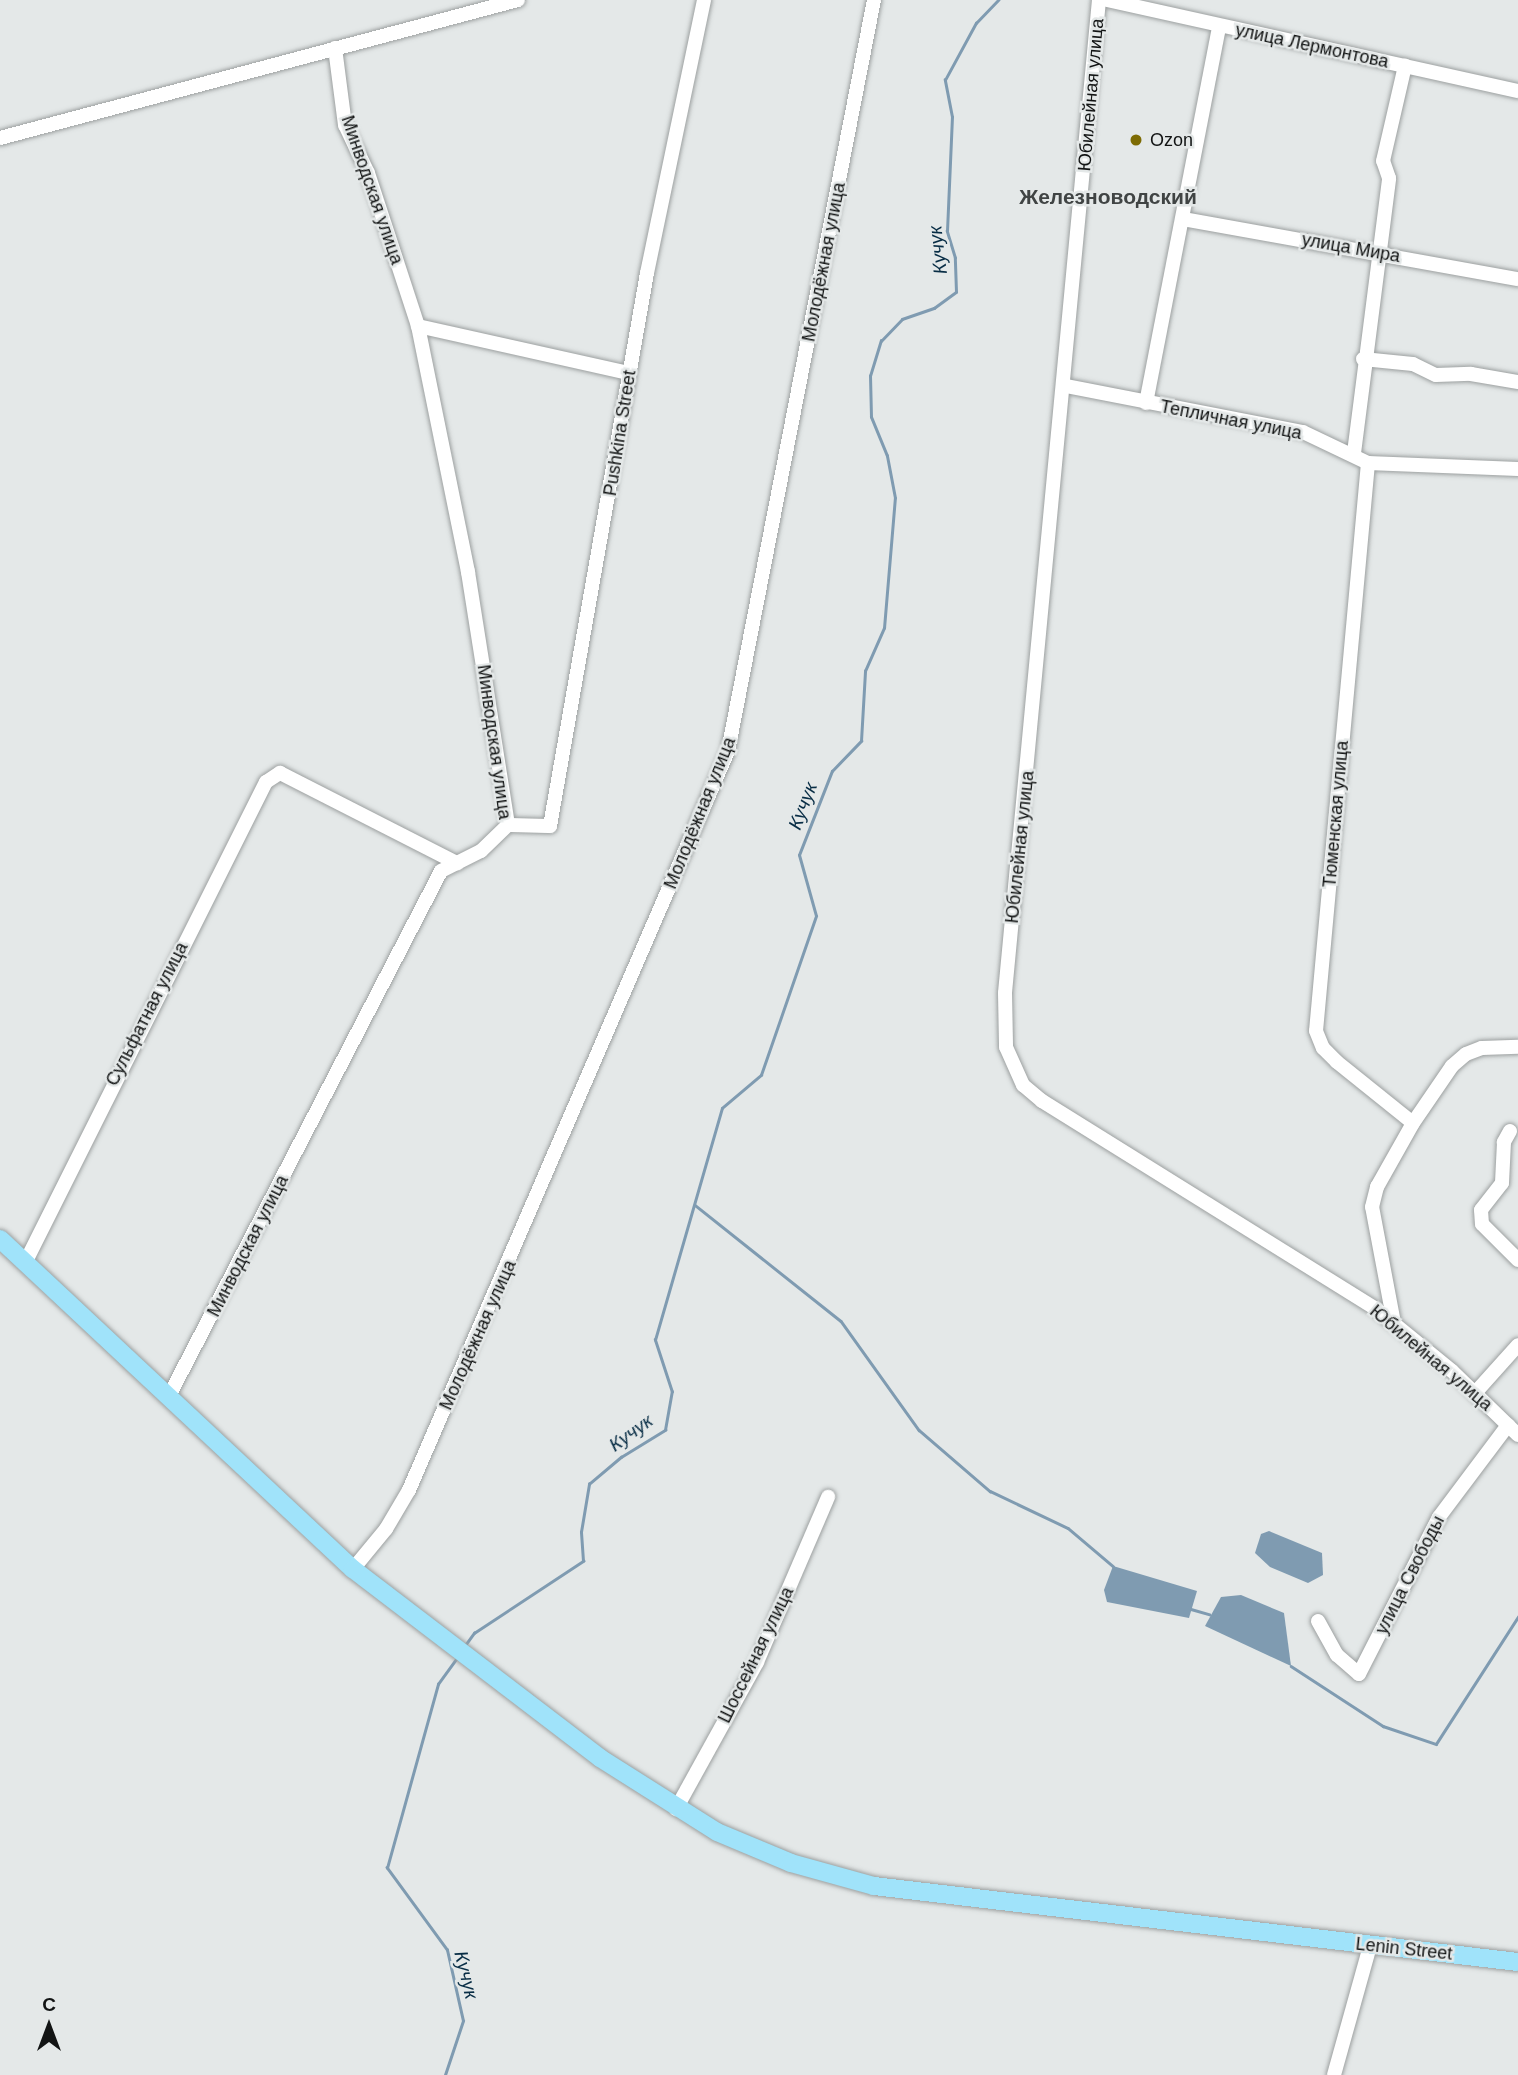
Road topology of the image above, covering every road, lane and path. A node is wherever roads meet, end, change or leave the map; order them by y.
1 (518, 0) edge
2 (704, 0) edge
3 (874, 0) edge
4 (1100, 0) edge
5 (1107, 0) edge
6 (1219, 26) junction
7 (335, 48) junction
8 (1405, 66) junction
9 (1518, 91) edge
10 (0, 138) edge
11 (1183, 219) junction
12 (1377, 253) junction
13 (1518, 279) edge
14 (418, 326) junction
15 (1363, 359) junction
16 (629, 373) junction
17 (1518, 382) edge
18 (1066, 386) junction
19 (1146, 403) junction
20 (1354, 453) junction
21 (1368, 463) junction
22 (1518, 469) edge
23 (508, 825) junction
24 (457, 863) junction
25 (1518, 1047) edge
26 (1413, 1123) junction
27 (1510, 1131) dead end
28 (0, 1239) edge
29 (1518, 1260) edge
30 (25, 1263) junction
31 (1395, 1323) junction
32 (1518, 1345) edge
33 (1475, 1393) junction
34 (169, 1396) junction
35 (1513, 1430) edge
36 (828, 1497) dead end
37 (353, 1569) junction
38 (1318, 1621) dead end
39 (676, 1809) junction
40 (1370, 1946) junction
41 (1518, 1962) edge
42 (1334, 2075) edge

1 - 7 street
2 - 16 street, Pushkina Street
3 - 37 street, Молодёжная улица
4 - 18 street, Юбилейная улица
5 - 6 street, улица Лермонтова
6 - 8 street, улица Лермонтова
6 - 11 street
7 - 10 street
7 - 14 street, Минводская улица
8 - 9 street, улица Лермонтова
8 - 12 street
11 - 12 street, улица Мира
11 - 19 street
12 - 13 street, улица Мира
12 - 15 street
14 - 16 street
14 - 23 street, Минводская улица
15 - 17 street
15 - 20 street
16 - 23 street, Pushkina Street
18 - 19 street, Тепличная улица
18 - 31 street, Юбилейная улица
19 - 20 street, Тепличная улица
20 - 21 street, Тепличная улица
21 - 22 street
21 - 26 street, Тюменская улица
23 - 24 street, Минводская улица
24 - 30 street, Сульфатная улица
24 - 34 street, Минводская улица
25 - 26 street
26 - 31 street
27 - 29 street
28 - 30 main road, Lenin Street
30 - 34 main road, Lenin Street
31 - 33 street, Юбилейная улица
32 - 33 street
33 - 35 street, Юбилейная улица
34 - 37 main road, Lenin Street
35 - 38 street, улица Свободы
36 - 39 street, Шоссейная улица
37 - 39 main road, Lenin Street
39 - 40 main road, Lenin Street
40 - 41 main road, Lenin Street
40 - 42 street

